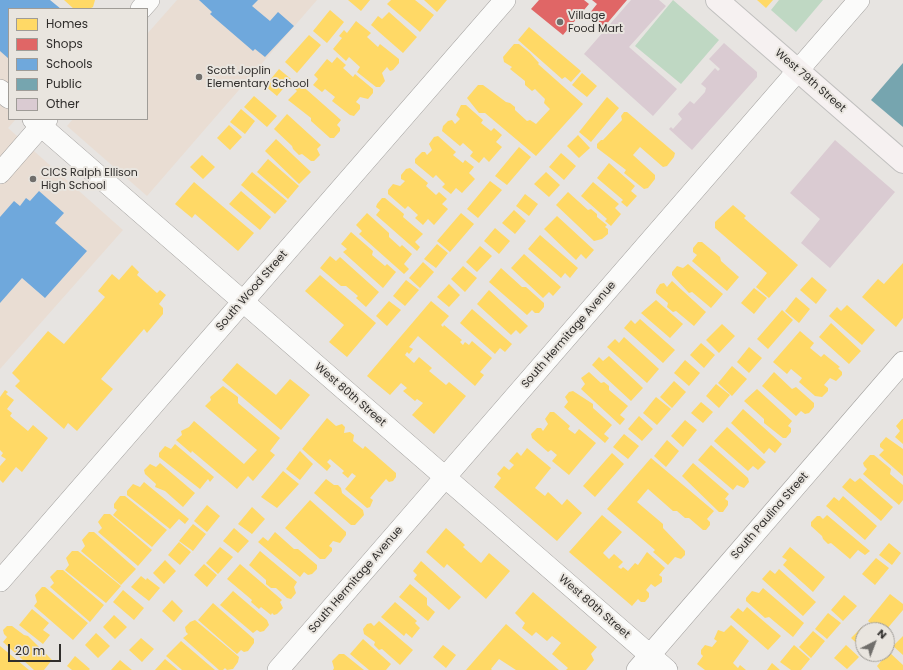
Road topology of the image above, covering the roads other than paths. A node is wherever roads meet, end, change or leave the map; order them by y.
1 (149, 0) edge
2 (504, 0) edge
3 (717, 0) edge
4 (859, 0) edge
5 (142, 8) edge
6 (798, 70) junction
7 (0, 90) edge
8 (8, 97) edge
9 (40, 121) edge
10 (903, 162) edge
11 (0, 173) edge
12 (243, 301) junction
13 (903, 362) edge
14 (445, 477) junction
15 (0, 581) edge
16 (644, 663) edge
17 (278, 670) edge
18 (667, 670) edge

1 - 5 street
2 - 12 street, South Wood Street
3 - 6 main road, West 79th Street
4 - 6 street, South Hermitage Avenue
6 - 10 main road, West 79th Street
6 - 14 street, South Hermitage Avenue
7 - 8 street
9 - 11 street
9 - 12 street, West 80th Street
12 - 14 street, West 80th Street
12 - 15 street, South Wood Street
13 - 16 street, South Paulina Street
14 - 16 street, West 80th Street
14 - 17 street, South Hermitage Avenue
16 - 18 street, West 80th Street

